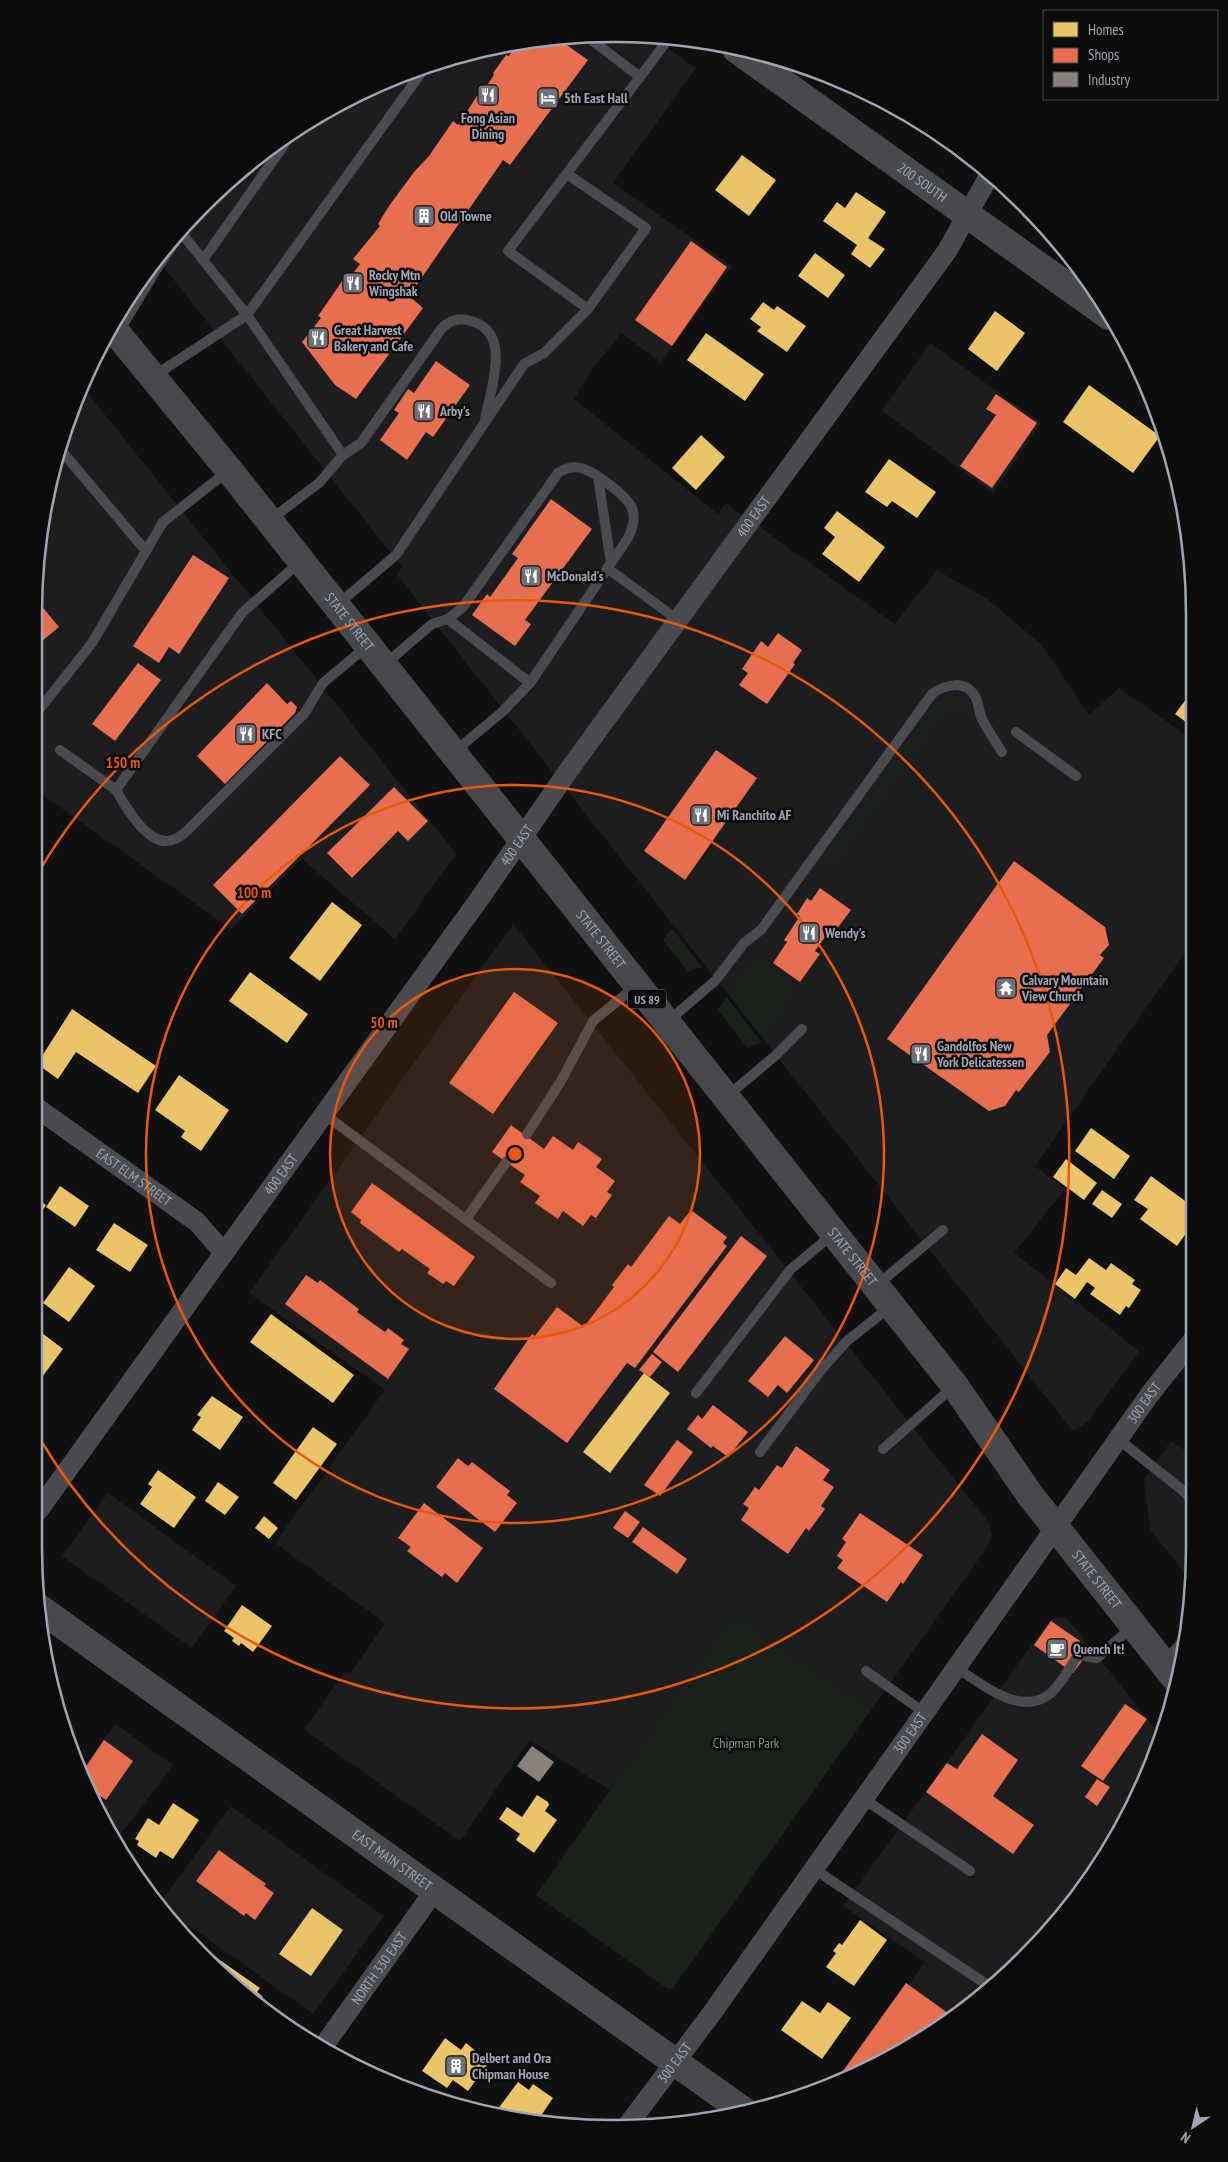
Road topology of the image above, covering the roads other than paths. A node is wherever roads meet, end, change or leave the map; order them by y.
1 (595, 43) edge
2 (664, 45) edge
3 (748, 59) edge
4 (640, 77) junction
5 (417, 78) edge
6 (272, 156) edge
7 (567, 174) junction
8 (986, 180) edge
9 (967, 215) junction
10 (184, 237) edge
11 (203, 260) junction
12 (1096, 308) edge
13 (588, 309) junction
14 (247, 315) junction
15 (116, 333) edge
16 (152, 378) junction
17 (484, 423) junction
18 (65, 455) edge
19 (343, 455) junction
20 (229, 470) junction
21 (598, 477) junction
22 (269, 521) junction
23 (146, 552) junction
24 (301, 562) junction
25 (609, 566) junction
26 (336, 606) junction
27 (448, 619) junction
28 (678, 620) junction
29 (376, 655) junction
30 (530, 683) junction
31 (42, 707) edge
32 (1016, 732) dead end
33 (60, 750) dead end
34 (1002, 752) dead end
35 (454, 753) junction
36 (1076, 776) dead end
37 (116, 790) junction
38 (521, 839) junction
39 (636, 985) junction
40 (666, 1023) junction
41 (802, 1029) dead end
42 (726, 1097) junction
43 (42, 1112) edge
44 (324, 1114) junction
45 (527, 1134) dead end
46 (507, 1161) dead end
47 (466, 1219) junction
48 (943, 1230) dead end
49 (834, 1233) junction
50 (224, 1253) junction
51 (551, 1283) dead end
52 (883, 1296) junction
53 (1186, 1349) edge
54 (954, 1386) junction
55 (696, 1393) dead end
56 (1118, 1439) junction
57 (883, 1449) dead end
58 (760, 1452) dead end
59 (1186, 1493) edge
60 (42, 1505) edge
61 (1056, 1528) junction
62 (46, 1613) edge
63 (1133, 1626) junction
64 (1176, 1656) edge
65 (957, 1668) junction
66 (866, 1670) dead end
67 (1169, 1670) edge
68 (925, 1713) junction
69 (864, 1799) junction
70 (814, 1869) junction
71 (970, 1871) dead end
72 (435, 1890) junction
73 (985, 1983) edge
74 (326, 2042) edge
75 (675, 2062) junction
76 (737, 2106) edge
77 (632, 2119) edge

1 - 4 lane
2 - 4 lane
3 - 9 main road, 200 SOUTH
4 - 7 lane
5 - 14 lane
6 - 11 lane
7 - 13 lane
7 - 13 lane
8 - 9 street, 400 EAST
9 - 12 main road, 200 SOUTH
9 - 28 street, 400 EAST
10 - 11 lane
11 - 14 lane
13 - 17 lane
14 - 16 lane
14 - 19 lane
15 - 16 main road, STATE STREET / US 89
16 - 20 main road, STATE STREET / US 89
17 - 19 lane
17 - 26 lane
18 - 23 lane
19 - 22 lane
20 - 22 main road, STATE STREET / US 89
20 - 23 lane
21 - 25 lane
21 - 25 lane
21 - 27 lane
22 - 24 main road, STATE STREET / US 89
23 - 31 lane
24 - 26 main road, STATE STREET / US 89
24 - 37 lane
25 - 28 lane
25 - 30 lane
26 - 29 main road, STATE STREET / US 89
27 - 29 lane
27 - 30 lane
28 - 38 street, 400 EAST
29 - 35 main road, STATE STREET / US 89
29 - 37 lane
30 - 35 lane
32 - 36 lane
33 - 37 lane
34 - 40 lane
35 - 38 main road, STATE STREET / US 89
38 - 39 main road, STATE STREET / US 89
38 - 44 street, 400 EAST
39 - 40 main road, STATE STREET / US 89
39 - 45 lane
40 - 42 main road, STATE STREET / US 89
41 - 42 lane
42 - 49 main road, STATE STREET / US 89
43 - 50 street, EAST ELM STREET
44 - 47 lane
44 - 50 street, 400 EAST
46 - 47 lane
47 - 51 lane
48 - 52 lane
49 - 52 main road, STATE STREET / US 89
49 - 55 lane
50 - 60 street, 400 EAST
52 - 54 main road, STATE STREET / US 89
52 - 58 lane
53 - 56 street, 300 EAST
54 - 57 lane
54 - 61 main road, STATE STREET / US 89
56 - 59 lane
56 - 61 street, 300 EAST
61 - 63 main road, STATE STREET / US 89
61 - 65 street, 300 EAST
62 - 72 main road, EAST MAIN STREET
63 - 65 lane
63 - 67 main road, STATE STREET / US 89
64 - 67 lane
65 - 68 street, 300 EAST
66 - 68 lane
68 - 69 street, 300 EAST
69 - 70 street, 300 EAST
69 - 71 lane
70 - 73 lane
70 - 75 street, 300 EAST
72 - 74 street, NORTH 330 EAST
72 - 75 main road, EAST MAIN STREET
75 - 76 main road, EAST MAIN STREET
75 - 77 street, 300 EAST

